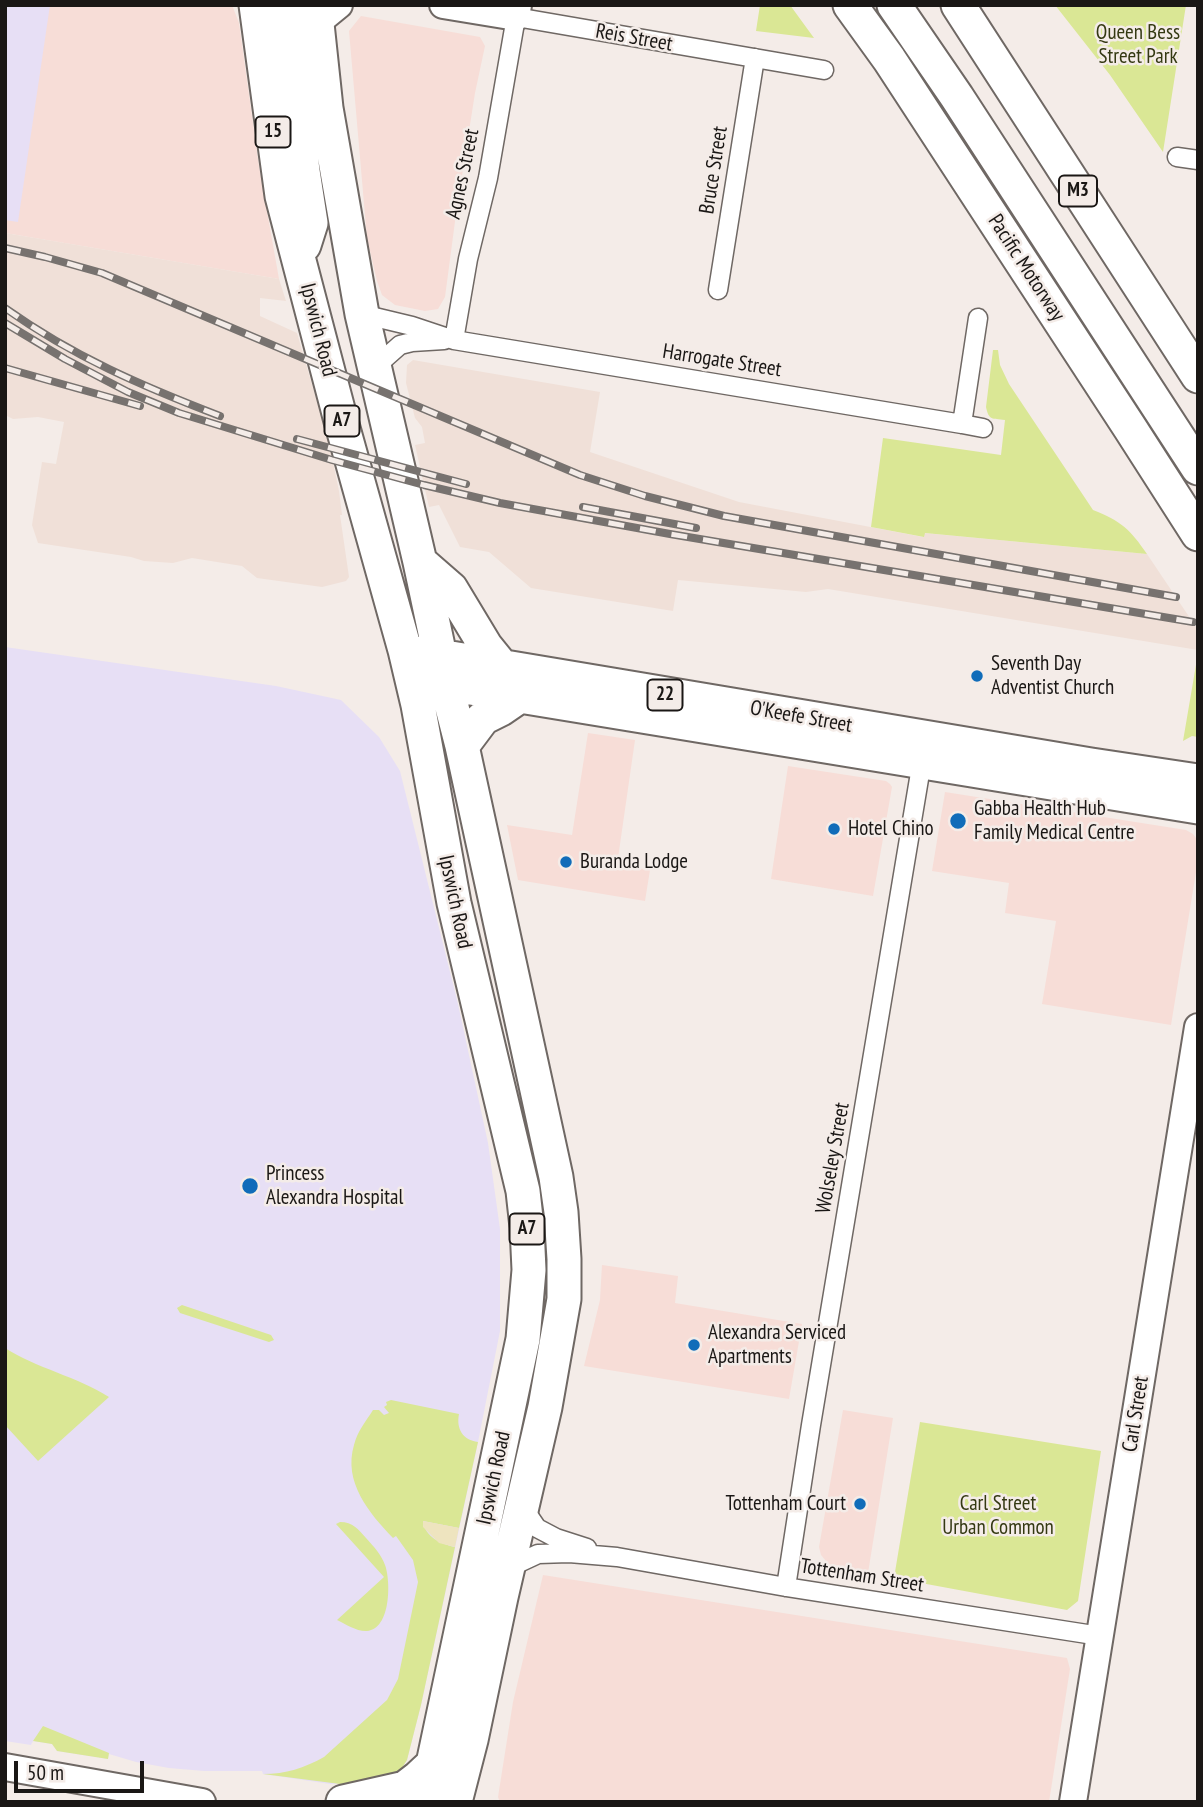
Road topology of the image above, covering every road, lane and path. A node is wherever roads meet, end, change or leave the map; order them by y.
1 (256, 5) edge
2 (283, 5) edge
3 (443, 5) edge
4 (850, 5) edge
5 (894, 5) edge
6 (921, 5) edge
7 (958, 5) edge
8 (323, 11) edge
9 (517, 11) edge
10 (755, 58) junction
11 (824, 70) dead end
12 (1177, 158) dead end
13 (1198, 160) edge
14 (299, 257) junction
15 (718, 290) dead end
16 (362, 314) junction
17 (978, 318) dead end
18 (454, 340) junction
19 (374, 368) junction
20 (1198, 376) edge
21 (962, 424) junction
22 (983, 428) dead end
23 (1198, 430) edge
24 (1198, 468) edge
25 (1198, 534) edge
26 (420, 562) junction
27 (408, 664) junction
28 (503, 668) junction
29 (444, 671) junction
30 (520, 696) junction
31 (462, 746) junction
32 (924, 750) junction
33 (1198, 781) edge
34 (1198, 807) edge
35 (1198, 1027) edge
36 (508, 1044) junction
37 (522, 1506) junction
38 (617, 1557) junction
39 (508, 1568) junction
40 (786, 1587) junction
41 (1100, 1636) junction
42 (471, 1740) junction
43 (433, 1764) junction
44 (5, 1767) edge
45 (202, 1802) edge
46 (343, 1802) edge
47 (422, 1802) edge
48 (455, 1802) edge
49 (476, 1802) edge
50 (1073, 1802) edge

1 - 14 highway, Ipswich Road / 15
2 - 14 highway
3 - 9 street, Reis Street
4 - 25 highway, Pacific Motorway
5 - 24 highway
6 - 23 highway
7 - 20 highway, M3
8 - 16 highway, Ipswich Road / A7
9 - 10 street, Reis Street
9 - 18 street, Agnes Street
10 - 11 street, Reis Street
10 - 15 street, Bruce Street
12 - 13 street
14 - 27 highway, Ipswich Road / A7
16 - 18 street, Harrogate Street
16 - 19 highway, Ipswich Road / A7
17 - 21 street
18 - 19 street, Harrogate Street
18 - 21 street, Harrogate Street
19 - 26 highway, Ipswich Road / A7
21 - 22 street, Harrogate Street
26 - 28 highway
26 - 29 highway, Ipswich Road / A7
27 - 29 highway, O'Keefe Street
27 - 36 highway, Ipswich Road / A7
28 - 29 highway, O'Keefe Street / 22
28 - 32 highway, O'Keefe Street / 22
29 - 30 highway, O'Keefe Street / 22
29 - 31 highway, Ipswich Road / A7
30 - 31 highway
30 - 32 highway, O'Keefe Street / 22
31 - 36 highway, Ipswich Road / A7
32 - 33 highway, O'Keefe Street / 22
32 - 34 highway, O'Keefe Street / 22
32 - 40 street, Wolseley Street
35 - 41 street, Carl Street
36 - 37 highway, Ipswich Road / A7
36 - 43 highway, Ipswich Road / A7
37 - 38 street, Tottenham Street
37 - 39 highway, Ipswich Road / A7
38 - 39 street, Tottenham Street
38 - 40 street, Tottenham Street
39 - 42 highway, Ipswich Road / A7
40 - 41 street, Tottenham Street
41 - 50 street, Carl Street
42 - 48 highway, Ipswich Road / A7
42 - 49 highway
43 - 46 highway
43 - 47 highway, Ipswich Road / A7
44 - 45 street

